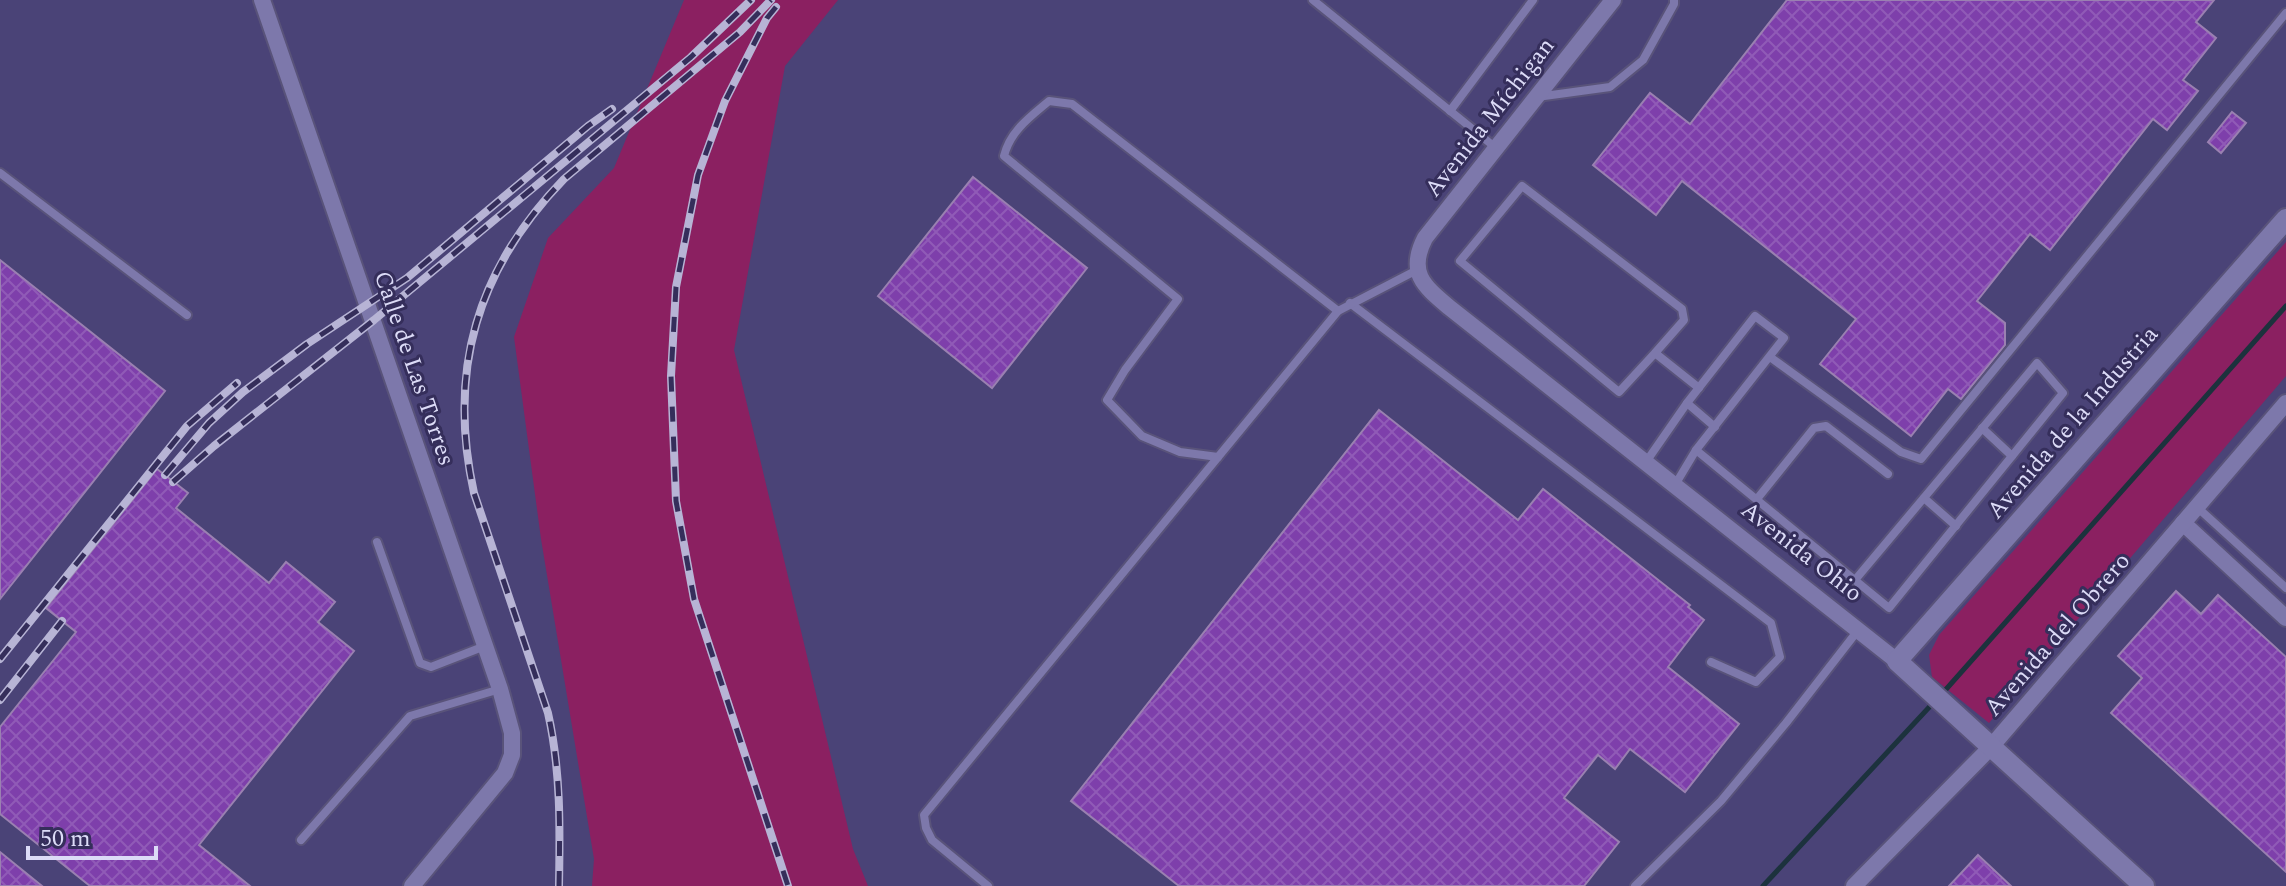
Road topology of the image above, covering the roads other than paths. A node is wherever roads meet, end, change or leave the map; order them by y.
1 (262, 0) edge
2 (1313, 0) edge
3 (1533, 0) edge
4 (1613, 0) edge
5 (1674, 0) edge
6 (2286, 13) edge
7 (1536, 97) junction
8 (1450, 111) junction
9 (1496, 148) junction
10 (0, 173) edge
11 (2286, 219) edge
12 (1417, 270) junction
13 (1350, 303) junction
14 (1338, 311) junction
15 (187, 315) dead end
16 (1655, 353) junction
17 (1770, 357) junction
18 (1699, 388) junction
19 (1687, 403) junction
20 (2286, 403) edge
21 (1715, 427) junction
22 (1982, 428) junction
23 (1696, 450) junction
24 (2012, 456) junction
25 (1218, 457) junction
26 (1646, 462) junction
27 (1888, 474) dead end
28 (1675, 485) junction
29 (1924, 498) junction
30 (1757, 499) junction
31 (2198, 508) junction
32 (2183, 523) junction
33 (1956, 526) junction
34 (377, 542) dead end
35 (1855, 580) junction
36 (2286, 588) edge
37 (2286, 618) edge
38 (1929, 624) junction
39 (1859, 629) junction
40 (485, 646) junction
41 (1897, 661) junction
42 (1711, 662) dead end
43 (1919, 682) junction
44 (500, 689) junction
45 (1990, 748) junction
46 (301, 840) dead end
47 (412, 886) edge
48 (988, 886) edge
49 (1635, 886) edge
50 (1854, 886) edge
51 (2144, 886) edge

1 - 40 street, Calle de Las Torres
2 - 8 lane
3 - 8 lane
4 - 7 street, Avenida Míchigan
5 - 7 lane
6 - 17 lane
7 - 9 street, Avenida Míchigan
8 - 9 lane
9 - 12 street, Avenida Míchigan
10 - 15 lane
11 - 38 street, Avenida de la Industria
12 - 13 lane
12 - 26 street, Avenida Ohio
13 - 14 lane
13 - 42 lane
14 - 25 lane
14 - 25 lane
16 - 16 lane
16 - 18 lane
17 - 18 lane
17 - 21 lane
18 - 19 lane
19 - 21 lane
19 - 26 lane
20 - 31 street, Avenida del Obrero
21 - 23 lane
22 - 24 lane
22 - 24 lane
22 - 29 lane
23 - 28 lane
23 - 30 lane
24 - 33 lane
25 - 48 lane
26 - 28 street, Avenida Ohio
27 - 30 lane
28 - 39 street, Avenida Ohio
29 - 33 lane
29 - 35 lane
30 - 35 lane
31 - 32 street, Avenida del Obrero
31 - 36 lane
32 - 37 street
32 - 45 street, Avenida del Obrero
33 - 35 lane
34 - 40 lane
38 - 41 street, Avenida de la Industria
38 - 43 street
39 - 41 street, Avenida Ohio
39 - 49 lane
40 - 44 street, Calle de Las Torres
41 - 43 street, Avenida Ohio
43 - 45 street, Avenida Ohio
44 - 46 lane
44 - 47 street, Calle de Las Torres
45 - 50 street, Avenida del Obrero
45 - 51 street, Avenida Ohio

